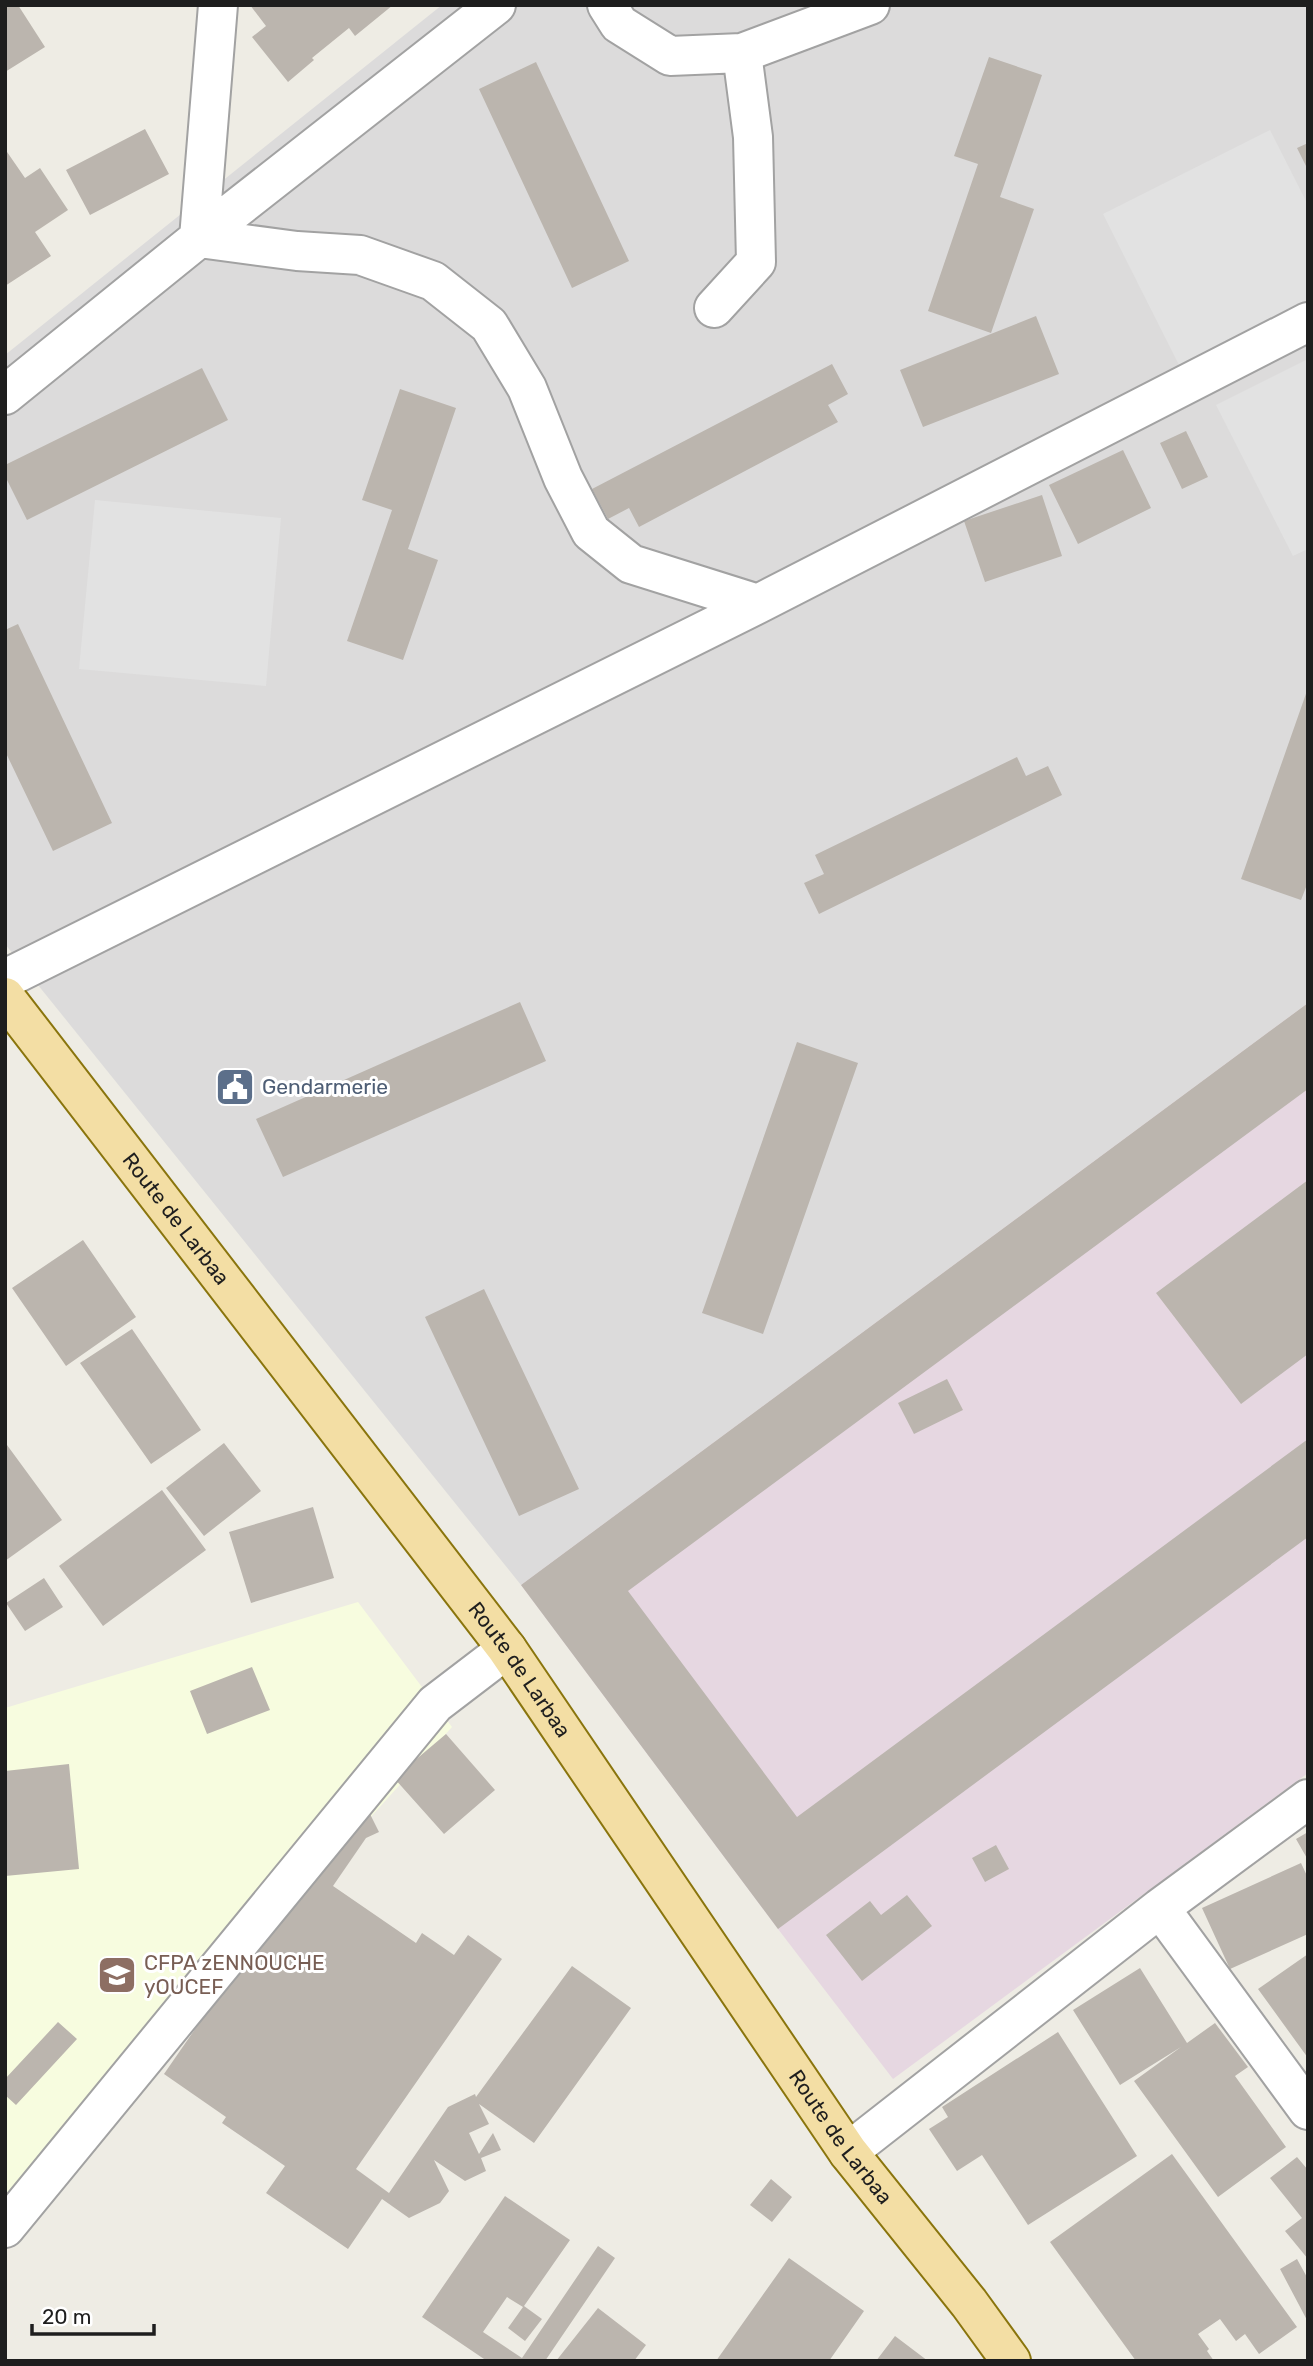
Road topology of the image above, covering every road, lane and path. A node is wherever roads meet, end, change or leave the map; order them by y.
1 (218, 5) edge
2 (496, 5) edge
3 (607, 5) edge
4 (870, 5) edge
5 (742, 53) junction
6 (199, 238) junction
7 (714, 308) dead end
8 (1308, 322) edge
9 (5, 395) edge
10 (758, 604) junction
11 (5, 979) edge
12 (5, 997) edge
13 (507, 1649) junction
14 (1308, 1799) edge
15 (1160, 1908) junction
16 (1308, 2109) edge
17 (848, 2152) junction
18 (5, 2228) edge
19 (1011, 2361) edge

1 - 6 street
2 - 6 street
3 - 5 street
4 - 5 street
5 - 7 street
6 - 9 street
6 - 10 street
8 - 10 street
10 - 11 street
12 - 13 main road, Route de Larbaa
13 - 17 main road, Route de Larbaa
13 - 18 street
14 - 15 street
15 - 16 street
15 - 17 street
17 - 19 main road, Route de Larbaa

